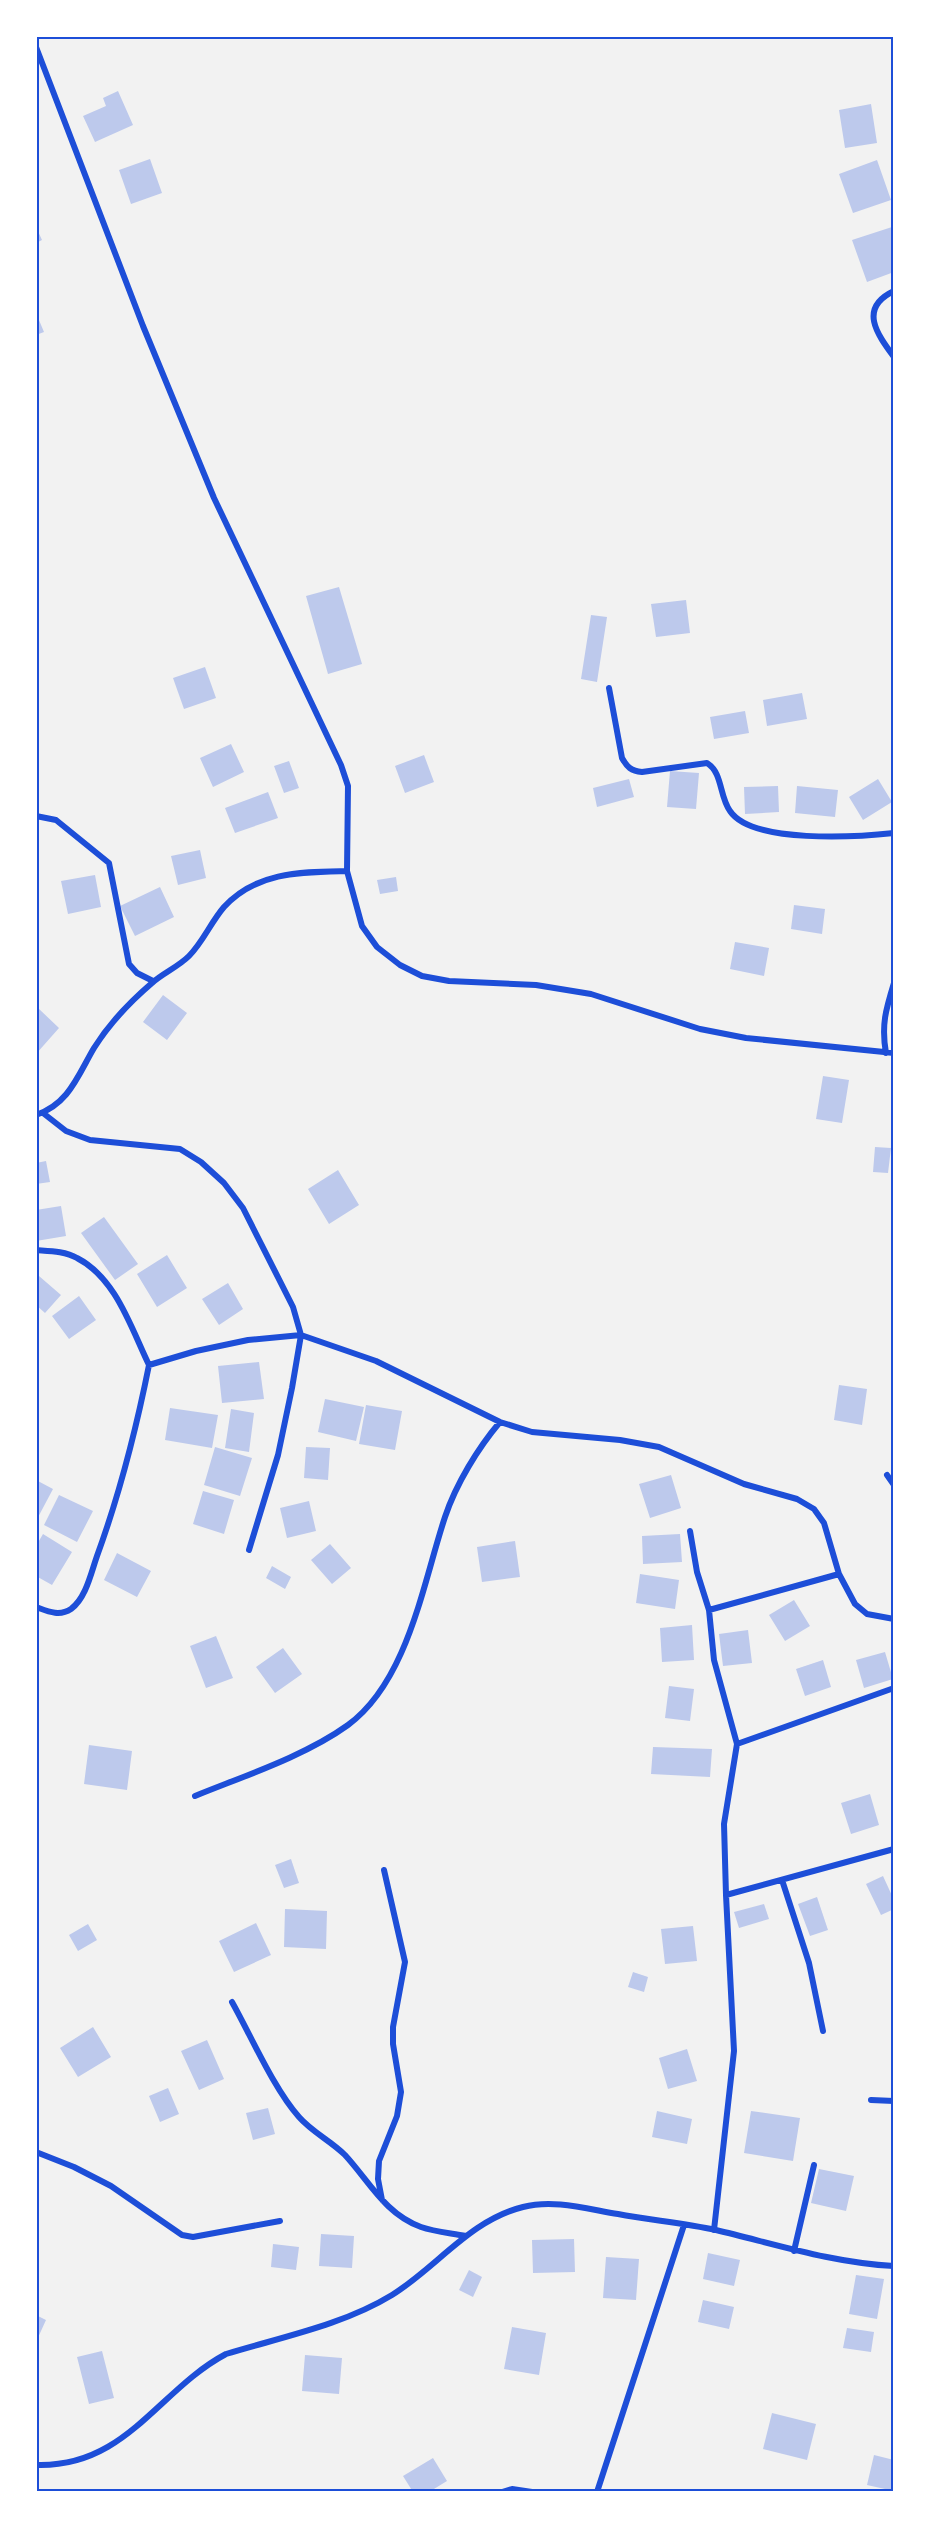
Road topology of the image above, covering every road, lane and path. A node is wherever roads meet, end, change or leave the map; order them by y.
1 (36, 47) edge
2 (894, 291) edge
3 (894, 357) edge
4 (609, 688) dead end
5 (36, 816) edge
6 (894, 833) edge
7 (347, 871) junction
8 (153, 981) junction
9 (894, 983) edge
10 (886, 1053) junction
11 (894, 1053) edge
12 (40, 1114) edge
13 (36, 1250) edge
14 (301, 1335) junction
15 (149, 1365) junction
16 (500, 1422) junction
17 (887, 1475) dead end
18 (894, 1485) edge
19 (690, 1532) dead end
20 (249, 1550) dead end
21 (839, 1574) junction
22 (36, 1607) edge
23 (709, 1610) junction
24 (894, 1619) edge
25 (894, 1689) edge
26 (737, 1744) junction
27 (195, 1796) dead end
28 (894, 1849) edge
29 (384, 1870) dead end
30 (782, 1880) junction
31 (726, 1895) junction
32 (232, 2002) dead end
33 (823, 2031) dead end
34 (872, 2100) dead end
35 (894, 2101) edge
36 (36, 2152) edge
37 (814, 2165) dead end
38 (382, 2201) junction
39 (280, 2221) dead end
40 (684, 2225) junction
41 (714, 2230) junction
42 (466, 2236) junction
43 (794, 2251) junction
44 (894, 2266) edge
45 (36, 2465) edge
46 (502, 2492) edge
47 (532, 2492) edge
48 (597, 2492) edge

1 - 7 street
2 - 3 street
4 - 6 street
5 - 8 street
7 - 8 street
7 - 10 street
8 - 12 street
9 - 10 street
10 - 11 street
12 - 14 street
13 - 15 street
14 - 15 street
14 - 16 street
14 - 20 street
15 - 22 street
16 - 21 street
16 - 27 street
17 - 18 street
19 - 23 street
21 - 23 street
21 - 24 street
23 - 26 street
25 - 26 street
26 - 31 street
28 - 30 street
29 - 38 street
30 - 31 street
30 - 33 street
31 - 41 street
32 - 38 street
34 - 35 street
36 - 39 street
37 - 43 street
38 - 42 street
40 - 41 street
40 - 42 street
40 - 48 street
41 - 43 street
42 - 45 street
43 - 44 street
46 - 47 street

